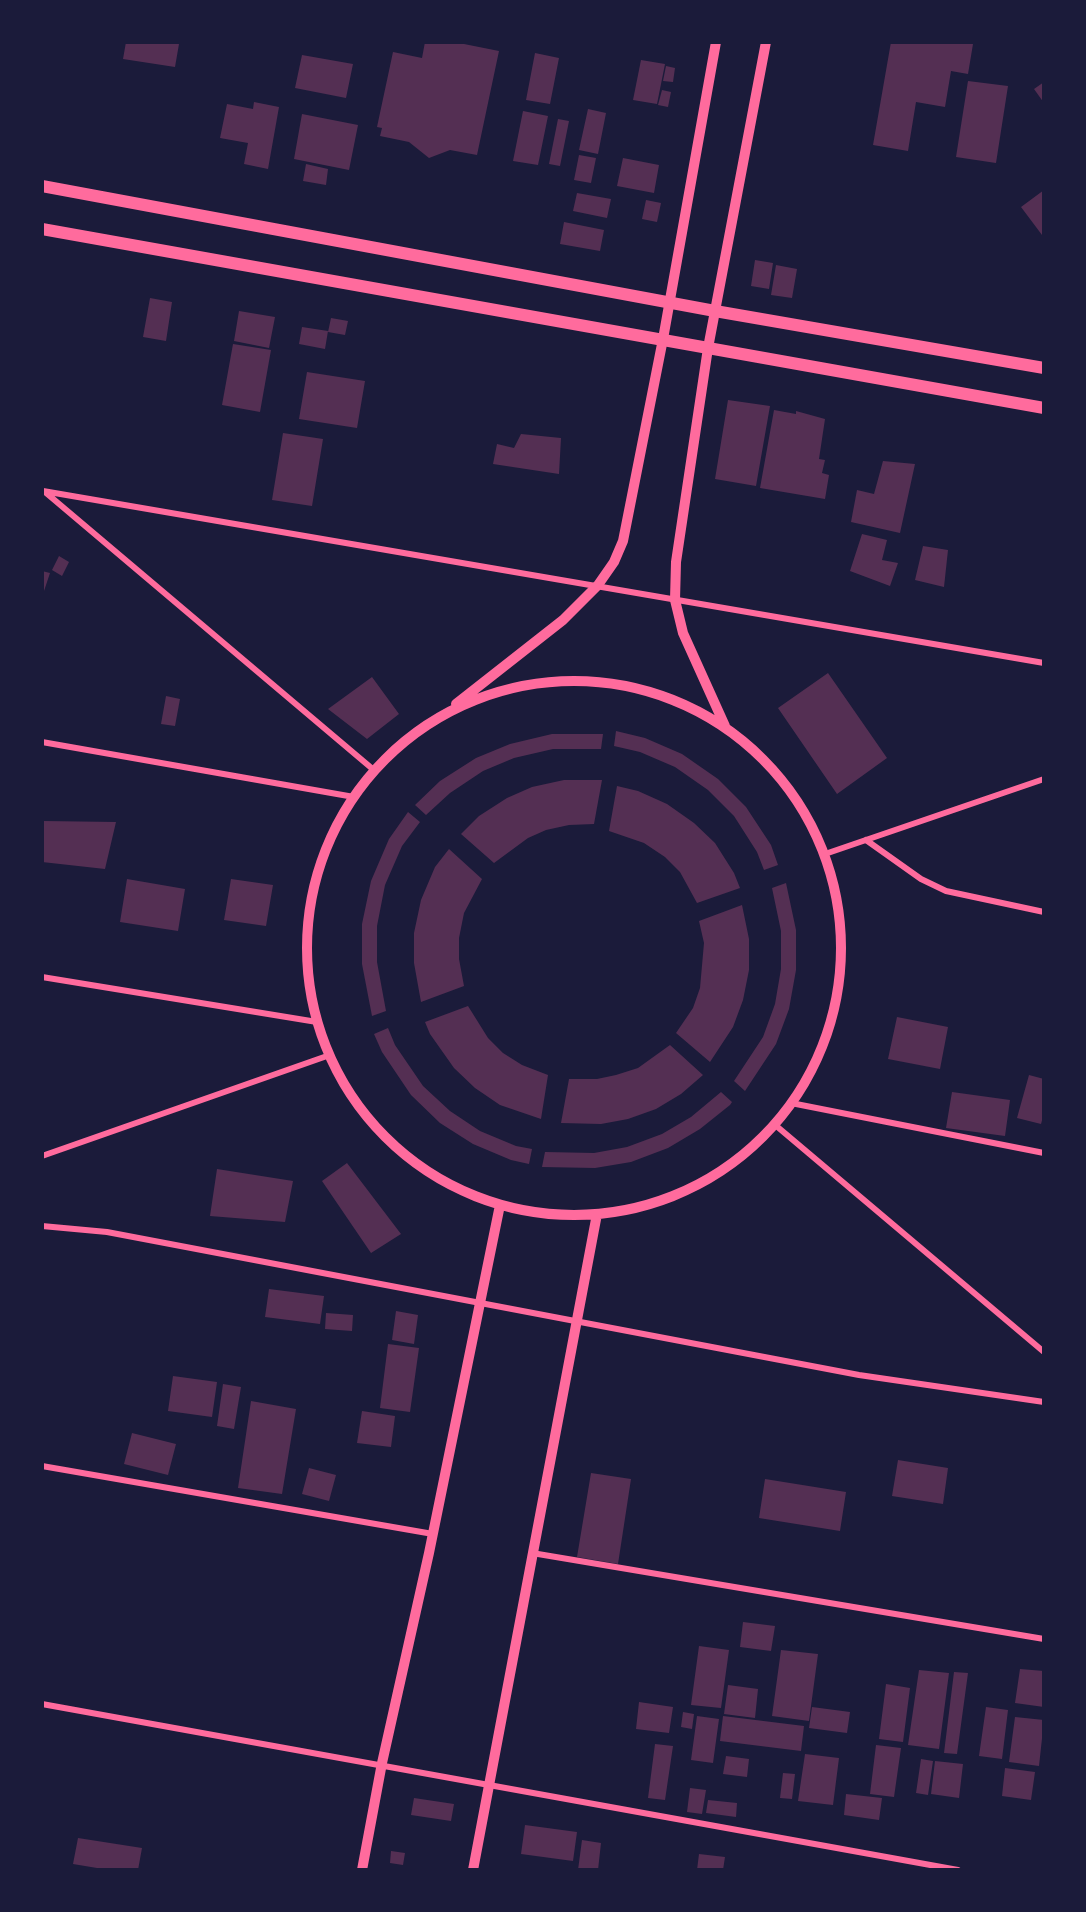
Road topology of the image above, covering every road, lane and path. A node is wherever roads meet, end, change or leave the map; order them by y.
1 (715, 42) edge
2 (766, 42) edge
3 (42, 186) edge
4 (42, 229) edge
5 (667, 302) junction
6 (715, 311) junction
7 (663, 339) junction
8 (708, 348) junction
9 (1044, 368) edge
10 (1044, 408) edge
11 (43, 490) edge
12 (598, 585) junction
13 (675, 600) junction
14 (1044, 663) edge
15 (437, 719) junction
16 (726, 726) junction
17 (42, 742) edge
18 (375, 771) junction
19 (1044, 779) edge
20 (354, 797) junction
21 (866, 840) junction
22 (825, 854) junction
23 (1044, 912) edge
24 (42, 976) edge
25 (317, 1022) junction
26 (327, 1056) junction
27 (791, 1103) junction
28 (774, 1124) junction
29 (1044, 1153) edge
30 (42, 1156) edge
31 (501, 1205) junction
32 (597, 1214) junction
33 (42, 1226) edge
34 (480, 1304) junction
35 (577, 1321) junction
36 (1044, 1352) edge
37 (1044, 1402) edge
38 (42, 1466) edge
39 (433, 1534) junction
40 (532, 1553) junction
41 (1044, 1639) edge
42 (42, 1704) edge
43 (382, 1763) junction
44 (489, 1786) junction
45 (362, 1870) edge
46 (473, 1870) edge
47 (958, 1870) edge

1 - 5 street
2 - 6 street
3 - 5 main road
4 - 7 main road
5 - 6 main road
5 - 7 street
6 - 8 street
6 - 9 main road
7 - 8 main road
7 - 12 street
8 - 10 main road
8 - 13 street
11 - 12 street
11 - 18 street
12 - 13 street
12 - 15 street
13 - 14 street
13 - 16 street
15 - 16 street
15 - 18 street
16 - 22 street
17 - 20 street
18 - 20 street
19 - 21 street
20 - 25 street
21 - 22 street
21 - 23 street
22 - 27 street
24 - 25 street
25 - 26 street
26 - 30 street
26 - 31 street
27 - 28 street
27 - 29 street
28 - 32 street
28 - 36 street
31 - 32 street
31 - 34 street
32 - 35 street
33 - 34 street
34 - 35 street
34 - 39 street
35 - 37 street
35 - 40 street
38 - 39 street
39 - 43 street
40 - 41 street
40 - 44 street
42 - 43 street
43 - 44 street
43 - 45 street
44 - 46 street
44 - 47 street

